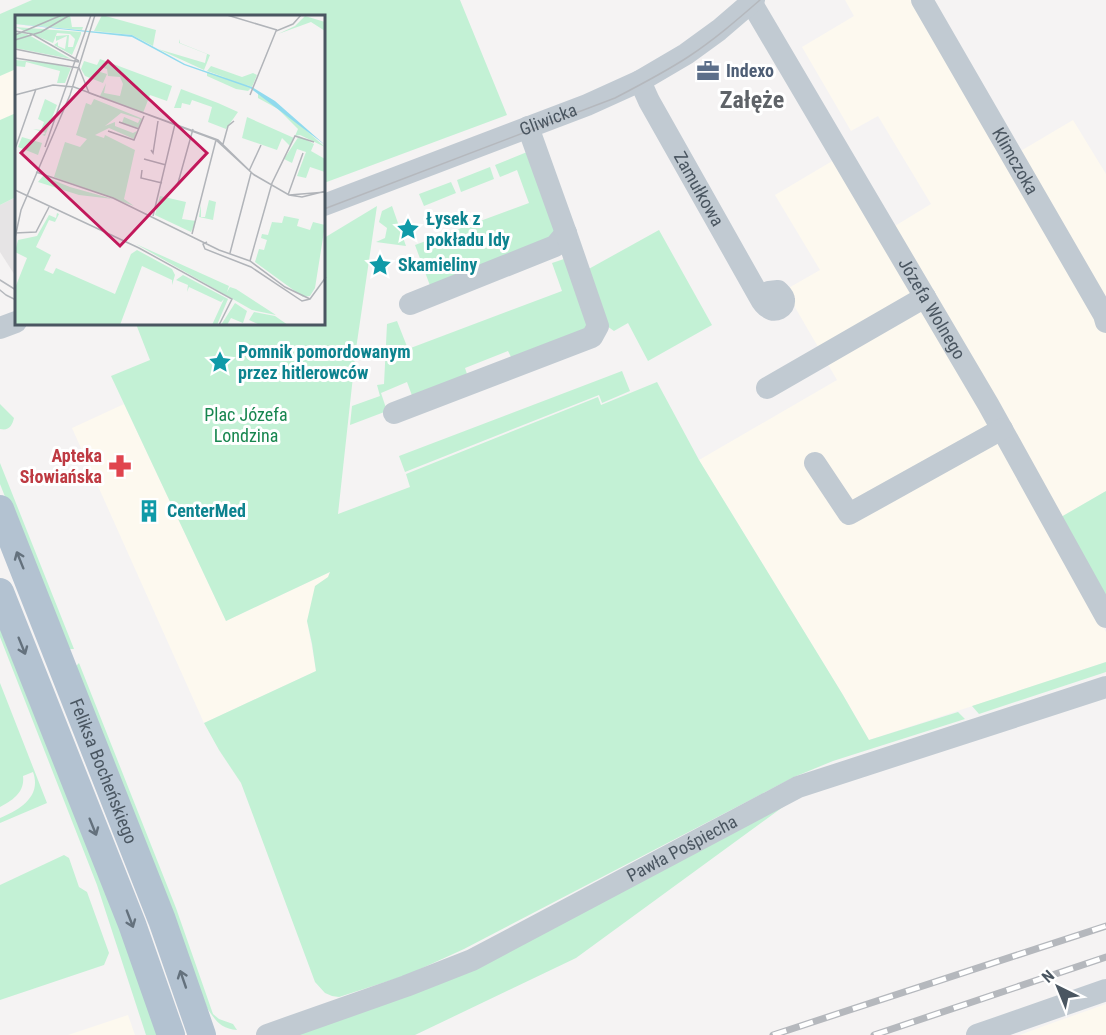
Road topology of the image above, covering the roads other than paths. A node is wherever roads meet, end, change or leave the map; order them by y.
1 (922, 0) edge
2 (753, 1) edge
3 (640, 81) junction
4 (528, 127) junction
5 (326, 204) edge
6 (566, 233) junction
7 (759, 296) dead end
8 (925, 297) junction
9 (410, 304) dead end
10 (15, 321) edge
11 (0, 328) edge
12 (1104, 330) edge
13 (767, 388) dead end
14 (394, 413) dead end
15 (1002, 429) junction
16 (815, 463) dead end
17 (0, 509) edge
18 (0, 592) edge
19 (1106, 617) edge
20 (1106, 687) edge
21 (1106, 990) edge
22 (171, 1035) edge
23 (202, 1035) edge
24 (267, 1035) edge
25 (977, 1035) edge

1 - 12 street, Klimczoka
2 - 3 street, Gliwicka
2 - 8 street, Józefa Wolnego
3 - 4 street, Gliwicka
3 - 7 street, Zamułkowa
4 - 5 street, Gliwicka
4 - 6 street
6 - 9 street
6 - 14 street
8 - 13 street
8 - 15 street, Józefa Wolnego
10 - 11 street
15 - 16 street
15 - 19 street, Józefa Wolnego
23 -> 17 main road, Feliksa Bocheńskiego
18 -> 22 main road, Feliksa Bocheńskiego
20 - 24 street, Pawła Pośpiecha
21 - 25 street

